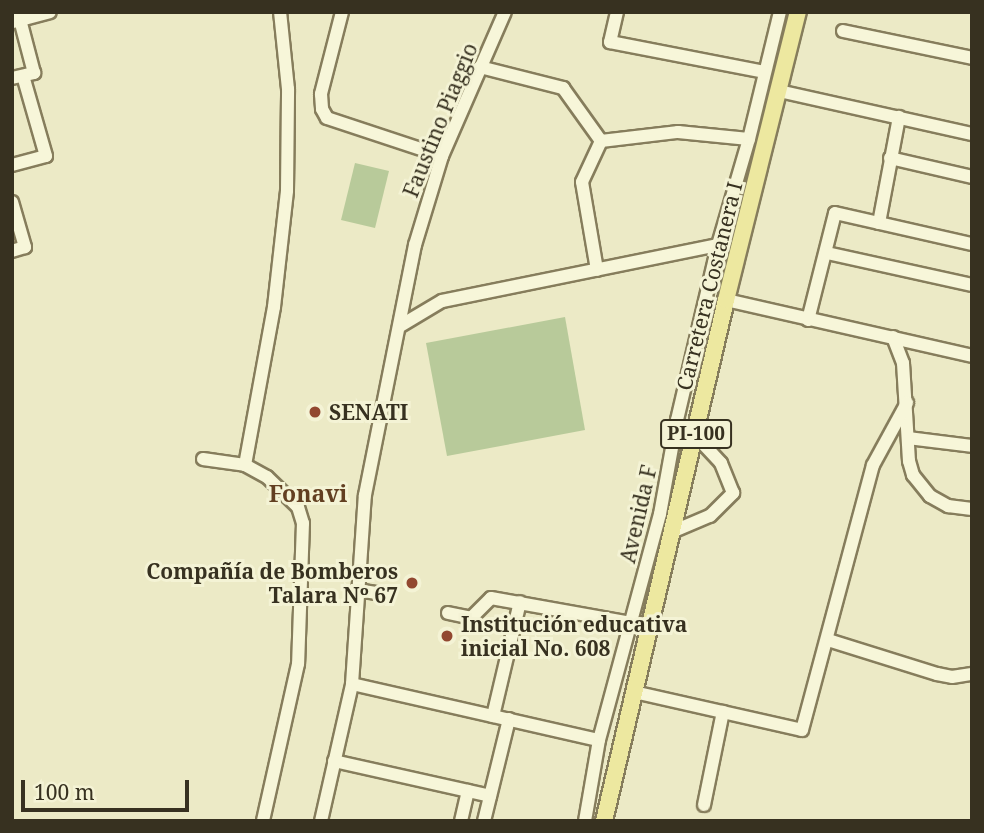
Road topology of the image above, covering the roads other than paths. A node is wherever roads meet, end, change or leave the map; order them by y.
1 (50, 12) edge
2 (280, 12) edge
3 (342, 12) edge
4 (505, 12) edge
5 (617, 12) edge
6 (780, 12) edge
7 (798, 12) edge
8 (805, 12) edge
9 (16, 18) edge
10 (843, 31) dead end
11 (790, 49) junction
12 (972, 58) edge
13 (480, 67) junction
14 (764, 72) junction
15 (23, 75) edge
16 (779, 91) junction
17 (899, 117) junction
18 (972, 134) edge
19 (749, 139) junction
20 (601, 141) junction
21 (442, 156) junction
22 (890, 158) junction
23 (12, 165) edge
24 (972, 177) edge
25 (12, 202) edge
26 (879, 223) junction
27 (972, 244) edge
28 (718, 245) junction
29 (19, 249) edge
30 (827, 253) junction
31 (597, 270) junction
32 (972, 285) edge
33 (726, 300) junction
34 (808, 320) junction
35 (400, 326) junction
36 (893, 337) junction
37 (972, 356) edge
38 (907, 404) junction
39 (696, 436) junction
40 (908, 438) junction
41 (972, 446) edge
42 (203, 459) dead end
43 (245, 465) junction
44 (972, 509) edge
45 (674, 531) junction
46 (357, 590) junction
47 (387, 595) dead end
48 (520, 602) junction
49 (448, 613) dead end
50 (631, 623) junction
51 (828, 640) junction
52 (972, 674) edge
53 (352, 684) junction
54 (634, 692) junction
55 (723, 712) junction
56 (493, 716) junction
57 (509, 719) junction
58 (599, 740) junction
59 (334, 761) junction
60 (468, 791) junction
61 (490, 796) junction
62 (704, 804) dead end
63 (263, 821) edge
64 (321, 821) edge
65 (461, 821) edge
66 (484, 821) edge
67 (585, 821) edge
68 (604, 821) edge

1 - 9 street
2 - 43 street
3 - 21 street
4 - 13 street, Faustino Piaggio
5 - 14 street
6 - 14 street, Avenida F
7 - 11 main road, Carretera Costanera I / PI-100
8 - 11 main road, Carretera Costanera I / PI-100
9 - 15 street
10 - 12 street
11 - 16 main road, Carretera Costanera I / PI-100
13 - 20 street
13 - 21 street, Faustino Piaggio
14 - 19 street, Avenida F
15 - 23 street
16 - 17 street
16 - 33 main road, Carretera Costanera I / PI-100
17 - 18 street
17 - 22 street
19 - 20 street
19 - 28 street, Avenida F
20 - 31 street
21 - 35 street, Faustino Piaggio
22 - 24 street
22 - 26 street
25 - 29 street
26 - 27 street
26 - 30 street
28 - 31 street
28 - 50 street, Avenida F
30 - 32 street
30 - 34 street
31 - 35 street
33 - 34 street
33 - 39 main road, Carretera Costanera I / PI-100
34 - 36 street
35 - 46 street, Faustino Piaggio
36 - 37 street
36 - 38 street
38 - 40 street
38 - 51 street
39 - 45 main road, Carretera Costanera I / PI-100
39 - 45 street
40 - 41 street
40 - 44 street
42 - 43 street
43 - 63 street
45 - 54 main road, Carretera Costanera I / PI-100
46 - 47 street
46 - 53 street, Faustino Piaggio
48 - 49 street
48 - 50 street
48 - 56 street
50 - 58 street, Avenida F
51 - 52 street
51 - 55 street
53 - 56 street
53 - 59 street, Faustino Piaggio
54 - 55 street
54 - 68 main road, Carretera Costanera I / PI-100
55 - 62 street
56 - 57 street
57 - 58 street
57 - 61 street
58 - 67 street, Avenida F
59 - 60 street
59 - 64 street, Faustino Piaggio
60 - 61 street
60 - 65 street
61 - 66 street

